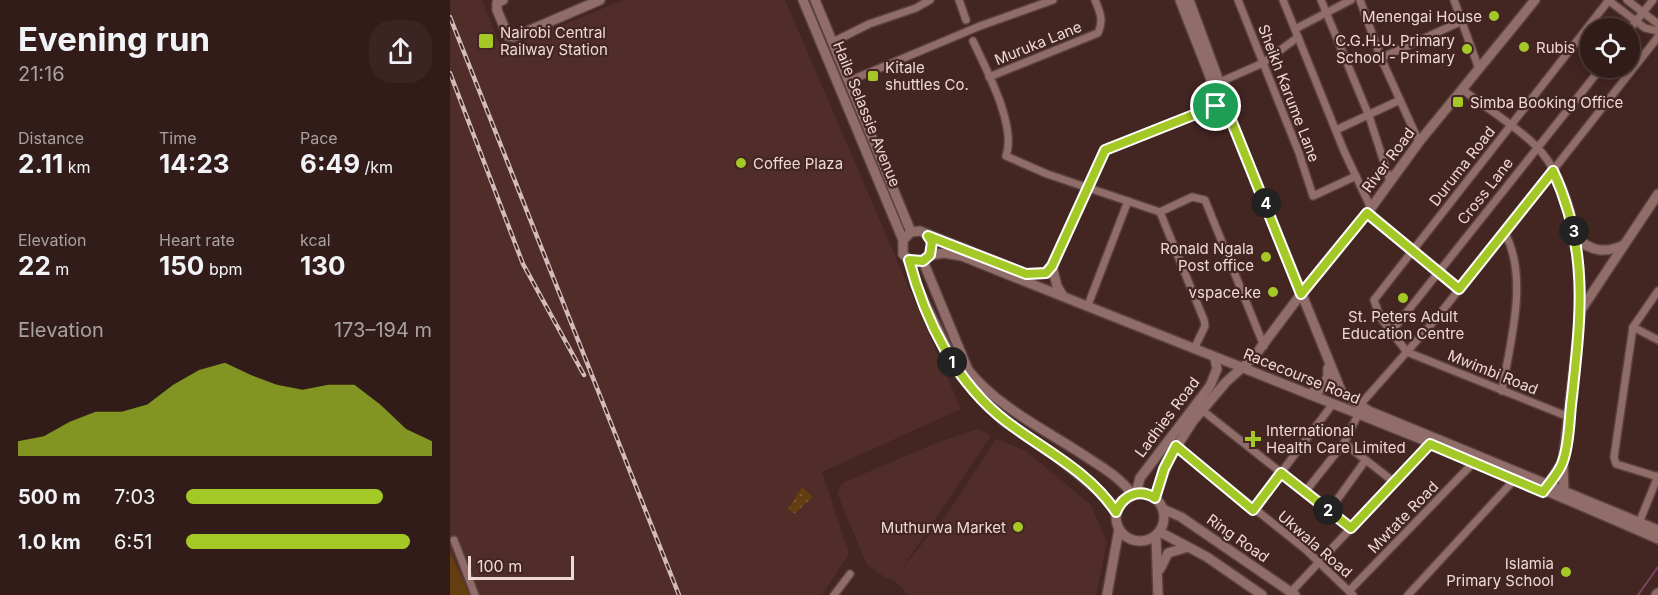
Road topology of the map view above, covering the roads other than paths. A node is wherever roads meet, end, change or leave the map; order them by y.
1 (600, 0) edge
2 (803, 0) edge
3 (816, 0) edge
4 (930, 0) edge
5 (959, 0) edge
6 (1053, 0) edge
7 (1095, 0) edge
8 (1180, 0) edge
9 (1189, 0) edge
10 (1238, 0) edge
11 (1283, 0) edge
12 (1321, 0) edge
13 (1351, 0) edge
14 (1360, 0) edge
15 (1454, 0) edge
16 (1535, 0) edge
17 (1609, 0) edge
18 (1627, 0) edge
19 (1653, 0) edge
20 (498, 1) edge
21 (1326, 11) junction
22 (1644, 11) junction
23 (1630, 18) edge
24 (1638, 18) edge
25 (966, 20) junction
26 (1462, 21) junction
27 (1658, 24) edge
28 (1640, 25) edge
29 (980, 26) junction
30 (1294, 29) junction
31 (1658, 32) edge
32 (959, 35) junction
33 (1298, 37) junction
34 (1658, 37) edge
35 (973, 41) junction
36 (833, 42) junction
37 (1381, 57) junction
38 (1263, 63) junction
39 (1479, 69) junction
40 (989, 76) junction
41 (1593, 78) edge
42 (849, 81) junction
43 (1220, 82) junction
44 (1463, 90) junction
45 (1400, 100) junction
46 (1216, 106) junction
47 (1227, 110) junction
48 (1369, 116) junction
49 (1510, 126) junction
50 (1336, 130) junction
51 (1419, 142) junction
52 (1536, 146) junction
53 (1553, 171) junction
54 (1356, 176) junction
55 (1390, 181) junction
56 (1088, 188) junction
57 (1658, 194) edge
58 (1128, 201) junction
59 (1369, 211) junction
60 (1160, 212) junction
61 (910, 232) junction
62 (1505, 233) junction
63 (928, 236) junction
64 (1575, 237) junction
65 (903, 240) junction
66 (1624, 245) junction
67 (1412, 250) junction
68 (927, 258) junction
69 (909, 260) junction
70 (1052, 266) junction
71 (1439, 271) junction
72 (1459, 289) junction
73 (1658, 291) edge
74 (1301, 294) junction
75 (1063, 296) junction
76 (1088, 305) junction
77 (1581, 310) junction
78 (1633, 327) junction
79 (1391, 332) junction
80 (1658, 340) edge
81 (1263, 346) junction
82 (1194, 349) junction
83 (1407, 352) junction
84 (1215, 358) junction
85 (1328, 363) junction
86 (1244, 367) junction
87 (1502, 391) junction
88 (1309, 394) junction
89 (1332, 405) junction
90 (1202, 410) junction
91 (1359, 410) junction
92 (1569, 417) junction
93 (1344, 444) junction
94 (1430, 444) junction
95 (1176, 446) junction
96 (1365, 461) junction
97 (1475, 461) junction
98 (1563, 462) junction
99 (1281, 473) junction
100 (1658, 476) edge
101 (1515, 479) junction
102 (1394, 482) junction
103 (1549, 483) junction
104 (1564, 489) junction
105 (1305, 492) junction
106 (1543, 492) junction
107 (1134, 494) junction
108 (1155, 498) junction
109 (1564, 500) junction
110 (1163, 509) junction
111 (1253, 510) junction
112 (1329, 511) junction
113 (1116, 512) junction
114 (1639, 523) junction
115 (1351, 528) junction
116 (1119, 530) junction
117 (1658, 530) edge
118 (1158, 535) junction
119 (1658, 539) edge
120 (454, 540) dead end
121 (1188, 547) junction
122 (1319, 562) junction
123 (1159, 571) junction
124 (850, 574) dead end
125 (837, 592) edge
126 (1351, 593) edge
127 (1260, 594) edge
128 (1293, 594) edge
129 (475, 595) edge
130 (1107, 595) edge
131 (1158, 595) edge
132 (1408, 595) edge

1 - 20 main road
2 - 65 main road, Haile Selassie Avenue
3 - 36 main road, Haile Selassie Avenue
4 - 36 street
5 - 25 street
6 - 29 street
7 - 40 street, Muruka Lane
8 - 46 main road
9 - 43 main road
10 - 38 street, Sheikh Karume Lane
11 - 30 street
12 - 21 street
13 - 21 street
14 - 37 street
15 - 26 street
16 - 39 main road, River Road
17 - 23 street
17 - 49 street, Duruma Road
18 - 22 street
19 - 22 street
21 - 30 street
21 - 48 street
22 - 24 street
22 - 27 street
25 - 29 street
25 - 32 street
26 - 37 street
26 - 39 street
28 - 31 street
29 - 32 street
29 - 35 street
30 - 33 street
32 - 35 street
32 - 42 street
33 - 38 street
33 - 50 street
34 - 53 street
35 - 40 street
36 - 42 main road, Haile Selassie Avenue
37 - 45 street
38 - 43 street
38 - 54 street, Sheikh Karume Lane
39 - 44 main road, River Road
40 - 56 street
41 - 52 street, Cross Lane
42 - 61 main road, Haile Selassie Avenue
43 - 47 main road
44 - 49 street
44 - 51 main road, River Road
45 - 48 street
45 - 51 street
46 - 47 main road
46 - 56 main road
47 - 74 main road
48 - 50 street
48 - 55 street
49 - 52 street
49 - 67 street, Duruma Road
50 - 54 street
51 - 55 main road, River Road
52 - 53 street
52 - 71 street, Cross Lane
53 - 62 street
53 - 64 street
54 - 59 street
55 - 59 main road, River Road
56 - 58 street
56 - 70 main road
57 - 66 main road
58 - 60 street
58 - 76 street
59 - 67 street
59 - 74 main road, River Road
60 - 81 street
60 - 82 street
61 - 63 main road
61 - 65 main road
62 - 72 street
62 - 87 street
63 - 68 main road
63 - 70 main road
64 - 66 main road
64 - 77 street
65 - 69 main road, Haile Selassie Avenue
66 - 77 main road
67 - 71 street
67 - 79 street, Duruma Road
68 - 69 main road
68 - 75 main road, Racecourse Road
68 - 107 main road
69 - 113 main road, Haile Selassie Avenue
70 - 75 main road
71 - 72 street
71 - 79 street, Cross Lane
72 - 83 street
73 - 78 street
74 - 81 main road, River Road
74 - 85 main road
75 - 76 main road, Racecourse Road
76 - 82 main road, Racecourse Road
77 - 92 main road
78 - 80 street
78 - 100 street
79 - 83 street, Duruma Road
81 - 86 main road, River Road
82 - 84 main road, Racecourse Road
83 - 87 street, Mwimbi Road
83 - 91 street
84 - 86 main road, Racecourse Road
84 - 107 main road, Ladhies Road
85 - 88 main road
85 - 91 main road, Racecourse Road
86 - 88 main road, Racecourse Road
86 - 90 main road, Ladhies Road
87 - 92 street, Mwimbi Road
88 - 89 main road, Racecourse Road
89 - 91 main road, Racecourse Road
89 - 99 street
90 - 95 main road, Ladhies Road
90 - 99 street
91 - 93 street
91 - 94 main road, Racecourse Road
91 - 103 main road, Racecourse Road
92 - 98 main road
93 - 96 street
93 - 105 street
94 - 97 main road, Racecourse Road
94 - 102 street
95 - 108 main road, Ladhies Road
95 - 111 street, Ukwala Road
96 - 102 street
96 - 112 street
97 - 101 main road, Racecourse Road
97 - 126 street, Mwtate Road
98 - 103 main road
98 - 104 main road
99 - 105 street
99 - 111 street
100 - 114 street
101 - 106 main road, Racecourse Road
101 - 132 street
102 - 115 street
103 - 104 main road, Racecourse Road
103 - 106 main road
104 - 109 main road
104 - 114 main road, Racecourse Road
105 - 112 street
106 - 109 main road, Racecourse Road
107 - 108 main road
107 - 113 main road
108 - 110 main road
109 - 119 main road, Racecourse Road
110 - 118 main road
110 - 128 main road, Ring Road
111 - 122 street, Ukwala Road
112 - 115 street
113 - 116 main road
114 - 117 main road, Racecourse Road
115 - 122 street
116 - 118 main road
116 - 130 main road
118 - 121 main road
118 - 123 main road
120 - 129 street
121 - 123 main road
121 - 127 main road
122 - 126 street, Ukwala Road
122 - 128 street
123 - 131 main road
124 - 125 street

